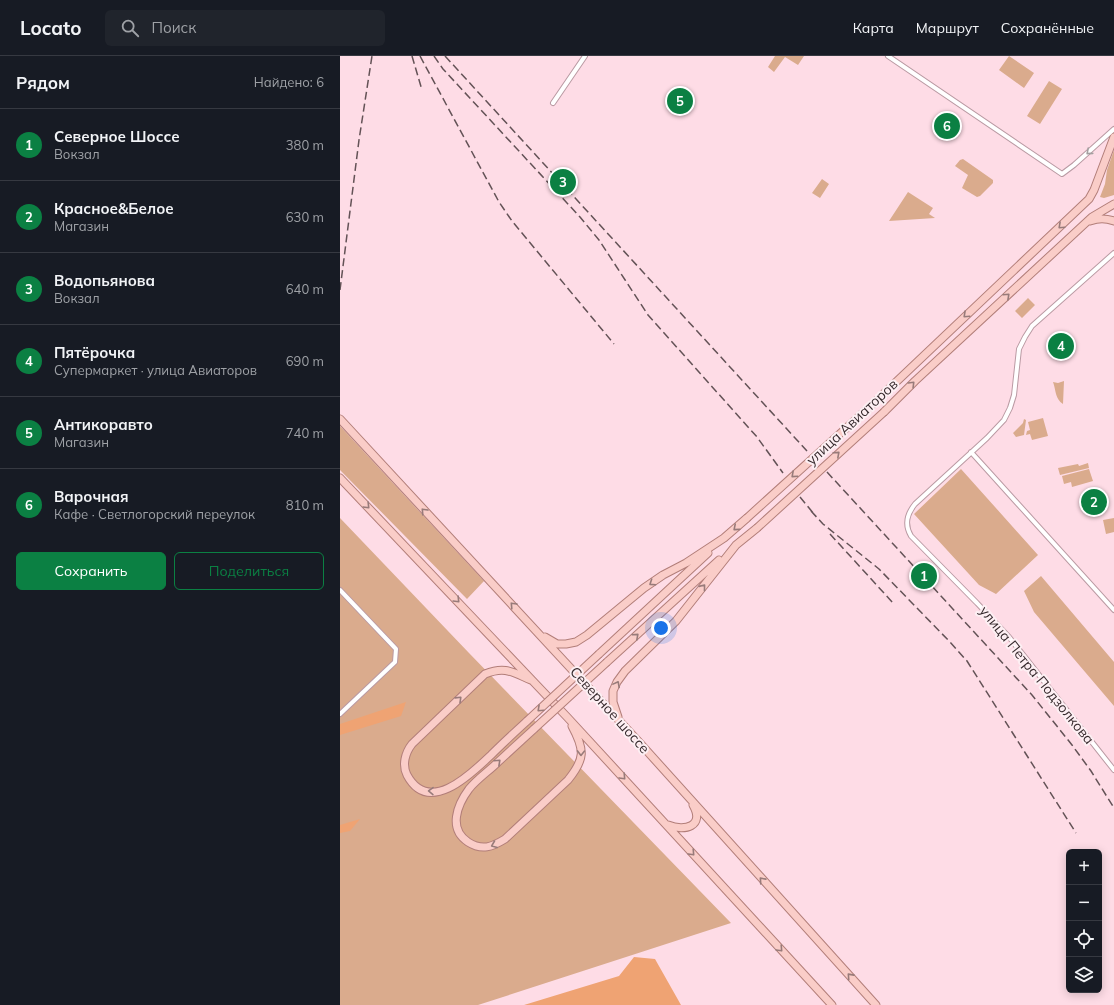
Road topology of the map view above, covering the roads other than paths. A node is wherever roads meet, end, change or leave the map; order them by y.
1 (585, 56) edge
2 (888, 56) edge
3 (553, 103) dead end
4 (1114, 129) edge
5 (1114, 136) edge
6 (1114, 204) edge
7 (1113, 221) edge
8 (1084, 224) junction
9 (1114, 253) edge
10 (340, 419) edge
11 (972, 452) junction
12 (340, 478) edge
13 (724, 538) junction
14 (736, 545) junction
15 (340, 590) edge
16 (1114, 610) edge
17 (540, 634) junction
18 (533, 680) junction
19 (340, 714) edge
20 (568, 718) junction
21 (620, 721) junction
22 (1114, 770) edge
23 (690, 800) junction
24 (666, 824) junction
25 (832, 1005) edge
26 (876, 1005) edge

1 - 3 street
4 -> 2 street
5 -> 13 main road, улица Авиаторов, bridge
6 - 8 main road, улица Авиаторов
7 - 8 main road
14 -> 8 main road, улица Авиаторов, bridge
9 - 11 street, улица Петра Подзолкова
17 -> 10 main road, Северное шоссе
11 - 16 street
11 - 22 street, улица Петра Подзолкова
12 -> 18 main road
13 -> 17 main road, улица Авиаторов
13 -> 18 main road, bridge
20 -> 14 main road, bridge
21 -> 14 main road, улица Авиаторов
15 - 19 street
17 - 21 main road, Северное шоссе
18 - 20 main road
20 -> 24 main road
21 - 23 main road, Северное шоссе
23 - 24 main road
26 -> 23 main road, Северное шоссе
24 -> 25 main road

